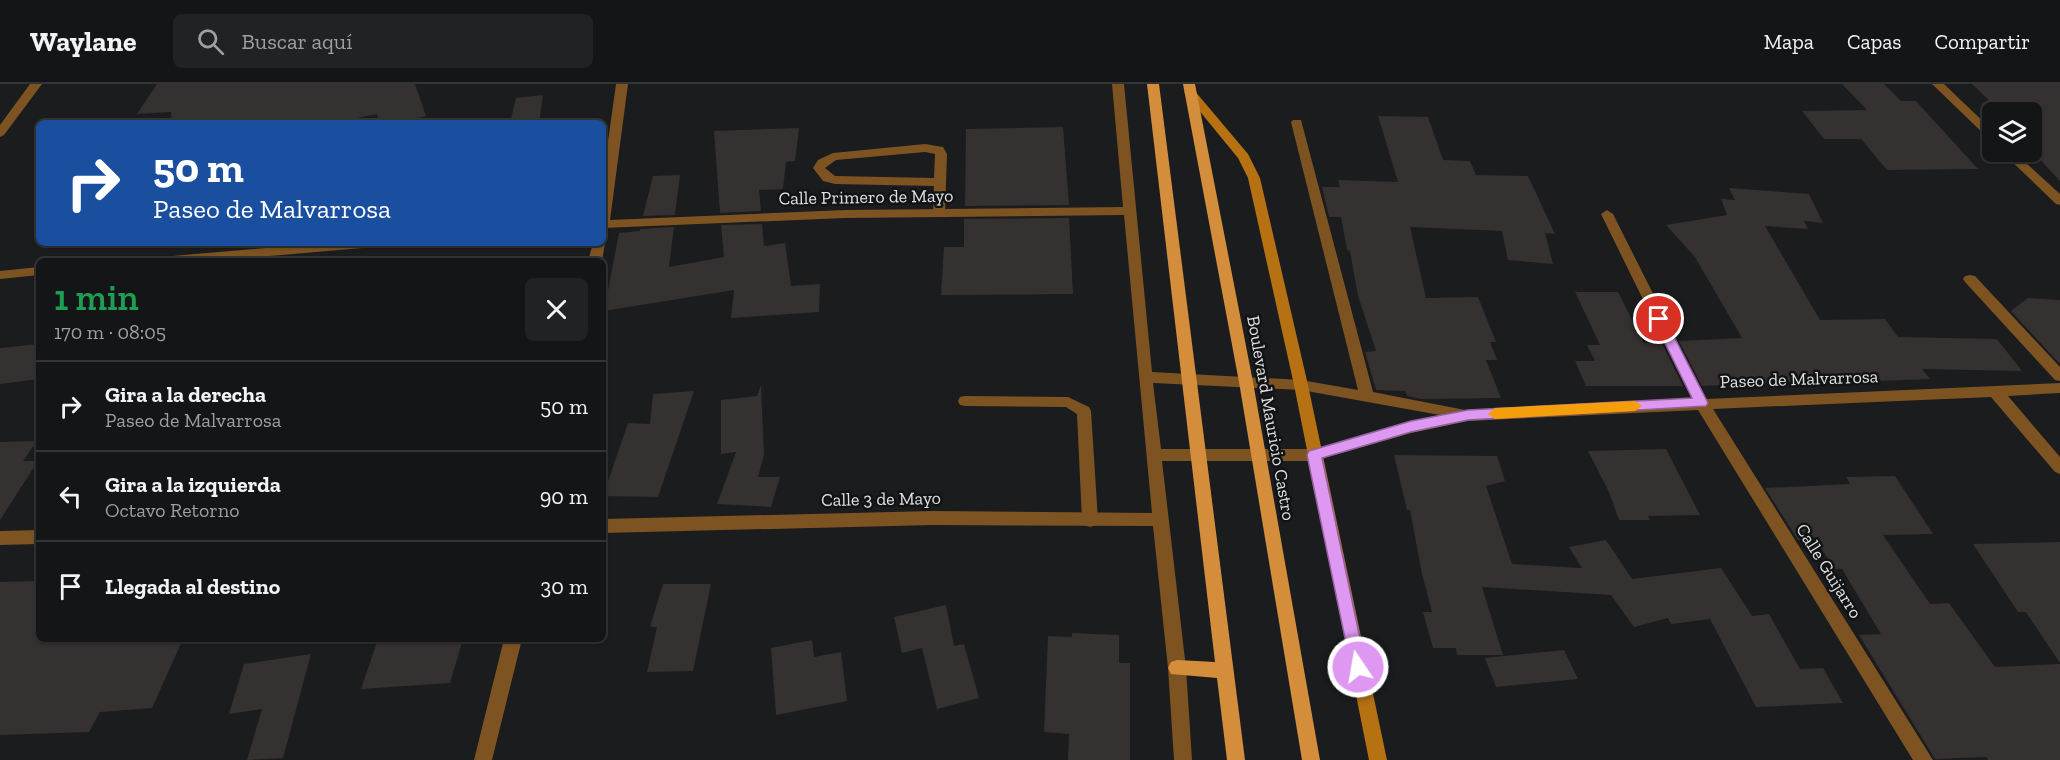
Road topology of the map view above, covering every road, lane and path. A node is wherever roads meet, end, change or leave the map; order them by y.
1 (36, 84) edge
2 (622, 84) edge
3 (1118, 84) edge
4 (1153, 84) edge
5 (1938, 84) edge
6 (1190, 88) edge
7 (1297, 122) dead end
8 (1982, 126) edge
9 (0, 133) edge
10 (2019, 162) edge
11 (939, 182) junction
12 (606, 200) edge
13 (2060, 201) edge
14 (1130, 211) junction
15 (939, 213) junction
16 (1607, 214) dead end
17 (606, 222) edge
18 (338, 246) edge
19 (196, 258) edge
20 (36, 271) edge
21 (0, 274) edge
22 (1970, 279) dead end
23 (2060, 376) edge
24 (1145, 377) junction
25 (1189, 378) junction
26 (1246, 382) junction
27 (1301, 385) junction
28 (2060, 388) edge
29 (1995, 391) junction
30 (1367, 397) junction
31 (965, 401) dead end
32 (1701, 403) junction
33 (1468, 415) junction
34 (1154, 455) junction
35 (1200, 455) junction
36 (1314, 455) junction
37 (1258, 456) junction
38 (2060, 468) edge
39 (1090, 520) junction
40 (1160, 520) junction
41 (606, 526) edge
42 (36, 537) edge
43 (0, 538) edge
44 (512, 642) edge
45 (1177, 669) junction
46 (1225, 670) junction
47 (483, 760) edge
48 (1183, 760) edge
49 (1236, 760) edge
50 (1311, 760) edge
51 (1377, 760) edge
52 (1924, 760) edge

1 - 9 street
2 - 12 street
3 - 14 street
4 - 25 main road
5 - 8 street
6 - 26 main road, Boulevard Mauricio Castro
6 - 27 street, Boulevard Mauricio Castro
7 - 30 street
10 - 13 street
11 - 11 street
11 - 15 street
14 - 15 street, Calle Primero de Mayo
14 - 24 street
15 - 17 street, Calle Primero de Mayo
16 - 32 street, Calle Guijarro
18 - 19 street
20 - 21 street
22 - 23 street
24 - 25 street, Paseo de Malvarrosa
24 - 34 street
25 - 26 street, Paseo de Malvarrosa
25 - 35 main road
26 - 27 street, Paseo de Malvarrosa
26 - 37 main road, Boulevard Mauricio Castro
27 - 30 street, Paseo de Malvarrosa
27 - 36 street, Boulevard Mauricio Castro
28 - 29 street, Paseo de Malvarrosa
29 - 32 street, Paseo de Malvarrosa
29 - 38 street
30 - 33 street, Paseo de Malvarrosa
31 - 39 street
32 - 33 street, Paseo de Malvarrosa
32 - 52 street, Calle Guijarro
33 - 36 street, Paseo de Malvarrosa
34 - 35 street, Paseo de Malvarrosa
34 - 40 street
35 - 37 street, Paseo de Malvarrosa
35 - 46 main road
36 - 37 street, Paseo de Malvarrosa
36 - 51 street, Boulevard Mauricio Castro
37 - 50 main road, Boulevard Mauricio Castro
39 - 40 street, Calle 3 de Mayo
39 - 41 street, Calle 3 de Mayo
40 - 45 street
42 - 43 street
44 - 47 street
45 - 46 main road
45 - 48 street
46 - 49 main road

